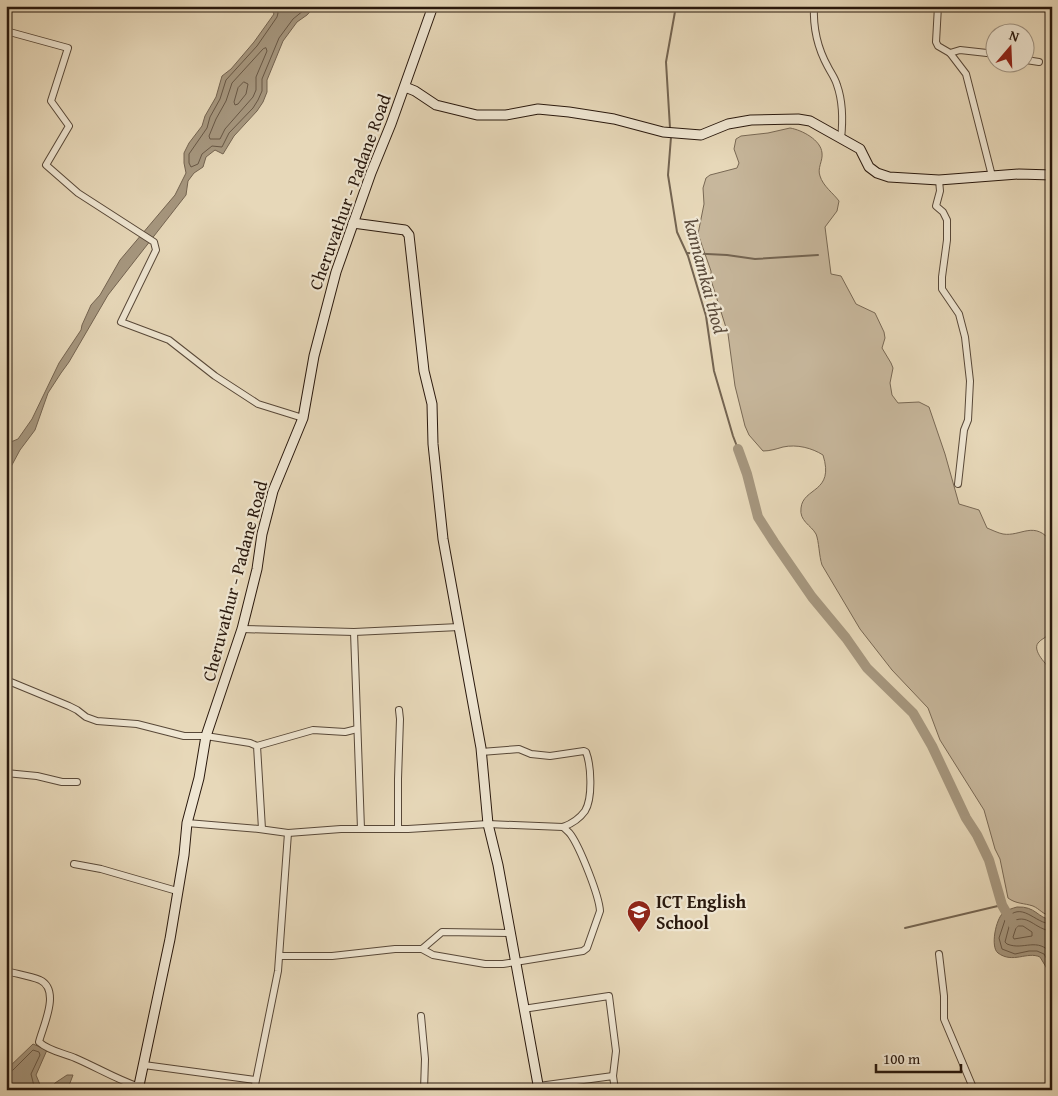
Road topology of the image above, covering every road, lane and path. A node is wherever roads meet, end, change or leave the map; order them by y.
1 (433, 6) edge
2 (814, 6) edge
3 (938, 6) edge
4 (6, 31) edge
5 (950, 53) junction
6 (986, 53) edge
7 (1036, 62) edge
8 (1039, 62) dead end
9 (405, 87) junction
10 (841, 139) junction
11 (1052, 175) edge
12 (992, 176) junction
13 (939, 180) junction
14 (353, 222) junction
15 (303, 418) junction
16 (958, 484) dead end
17 (459, 627) junction
18 (242, 630) junction
19 (354, 632) junction
20 (6, 680) edge
21 (399, 710) dead end
22 (357, 729) junction
23 (206, 736) junction
24 (258, 746) junction
25 (481, 752) junction
26 (6, 773) edge
27 (77, 782) dead end
28 (187, 823) junction
29 (488, 824) junction
30 (563, 827) junction
31 (262, 829) junction
32 (360, 829) junction
33 (398, 829) junction
34 (288, 833) junction
35 (74, 864) dead end
36 (177, 891) junction
37 (509, 933) junction
38 (422, 949) junction
39 (939, 954) dead end
40 (280, 956) junction
41 (514, 962) junction
42 (6, 971) edge
43 (524, 1009) junction
44 (421, 1016) dead end
45 (144, 1066) junction
46 (613, 1076) junction
47 (255, 1080) junction
48 (138, 1088) edge
49 (539, 1088) edge
50 (254, 1090) edge
51 (424, 1090) edge
52 (615, 1090) edge
53 (974, 1090) edge

1 - 9 street, Cheruvathur - Padane Road
2 - 10 street
3 - 5 street
4 - 15 street
5 - 6 street
5 - 12 street
7 - 8 street
9 - 10 street
9 - 14 street, Cheruvathur - Padane Road
10 - 13 street
11 - 12 street
12 - 13 street
13 - 16 street
14 - 15 street, Cheruvathur - Padane Road
14 - 17 street
15 - 18 street, Cheruvathur - Padane Road
17 - 19 street
17 - 25 street
18 - 19 street
18 - 23 street, Cheruvathur - Padane Road
19 - 22 street
20 - 23 street
21 - 33 street
22 - 24 street
22 - 32 street
23 - 24 street
23 - 28 street, Cheruvathur - Padane Road
24 - 31 street
25 - 29 street
25 - 30 street
26 - 27 street
28 - 31 street
28 - 36 street, Cheruvathur - Padane Road
29 - 30 street
29 - 33 street
29 - 37 street
30 - 41 street
31 - 34 street
32 - 33 street
32 - 34 street
34 - 40 street
35 - 36 street
36 - 45 street, Cheruvathur - Padane Road
37 - 38 street
37 - 41 street
38 - 40 street
38 - 41 street
39 - 53 street
40 - 47 street
41 - 43 street
42 - 48 street
43 - 46 street
43 - 49 street
44 - 51 street
45 - 47 street
45 - 48 street, Cheruvathur - Padane Road
46 - 49 street
46 - 52 street
47 - 50 street

